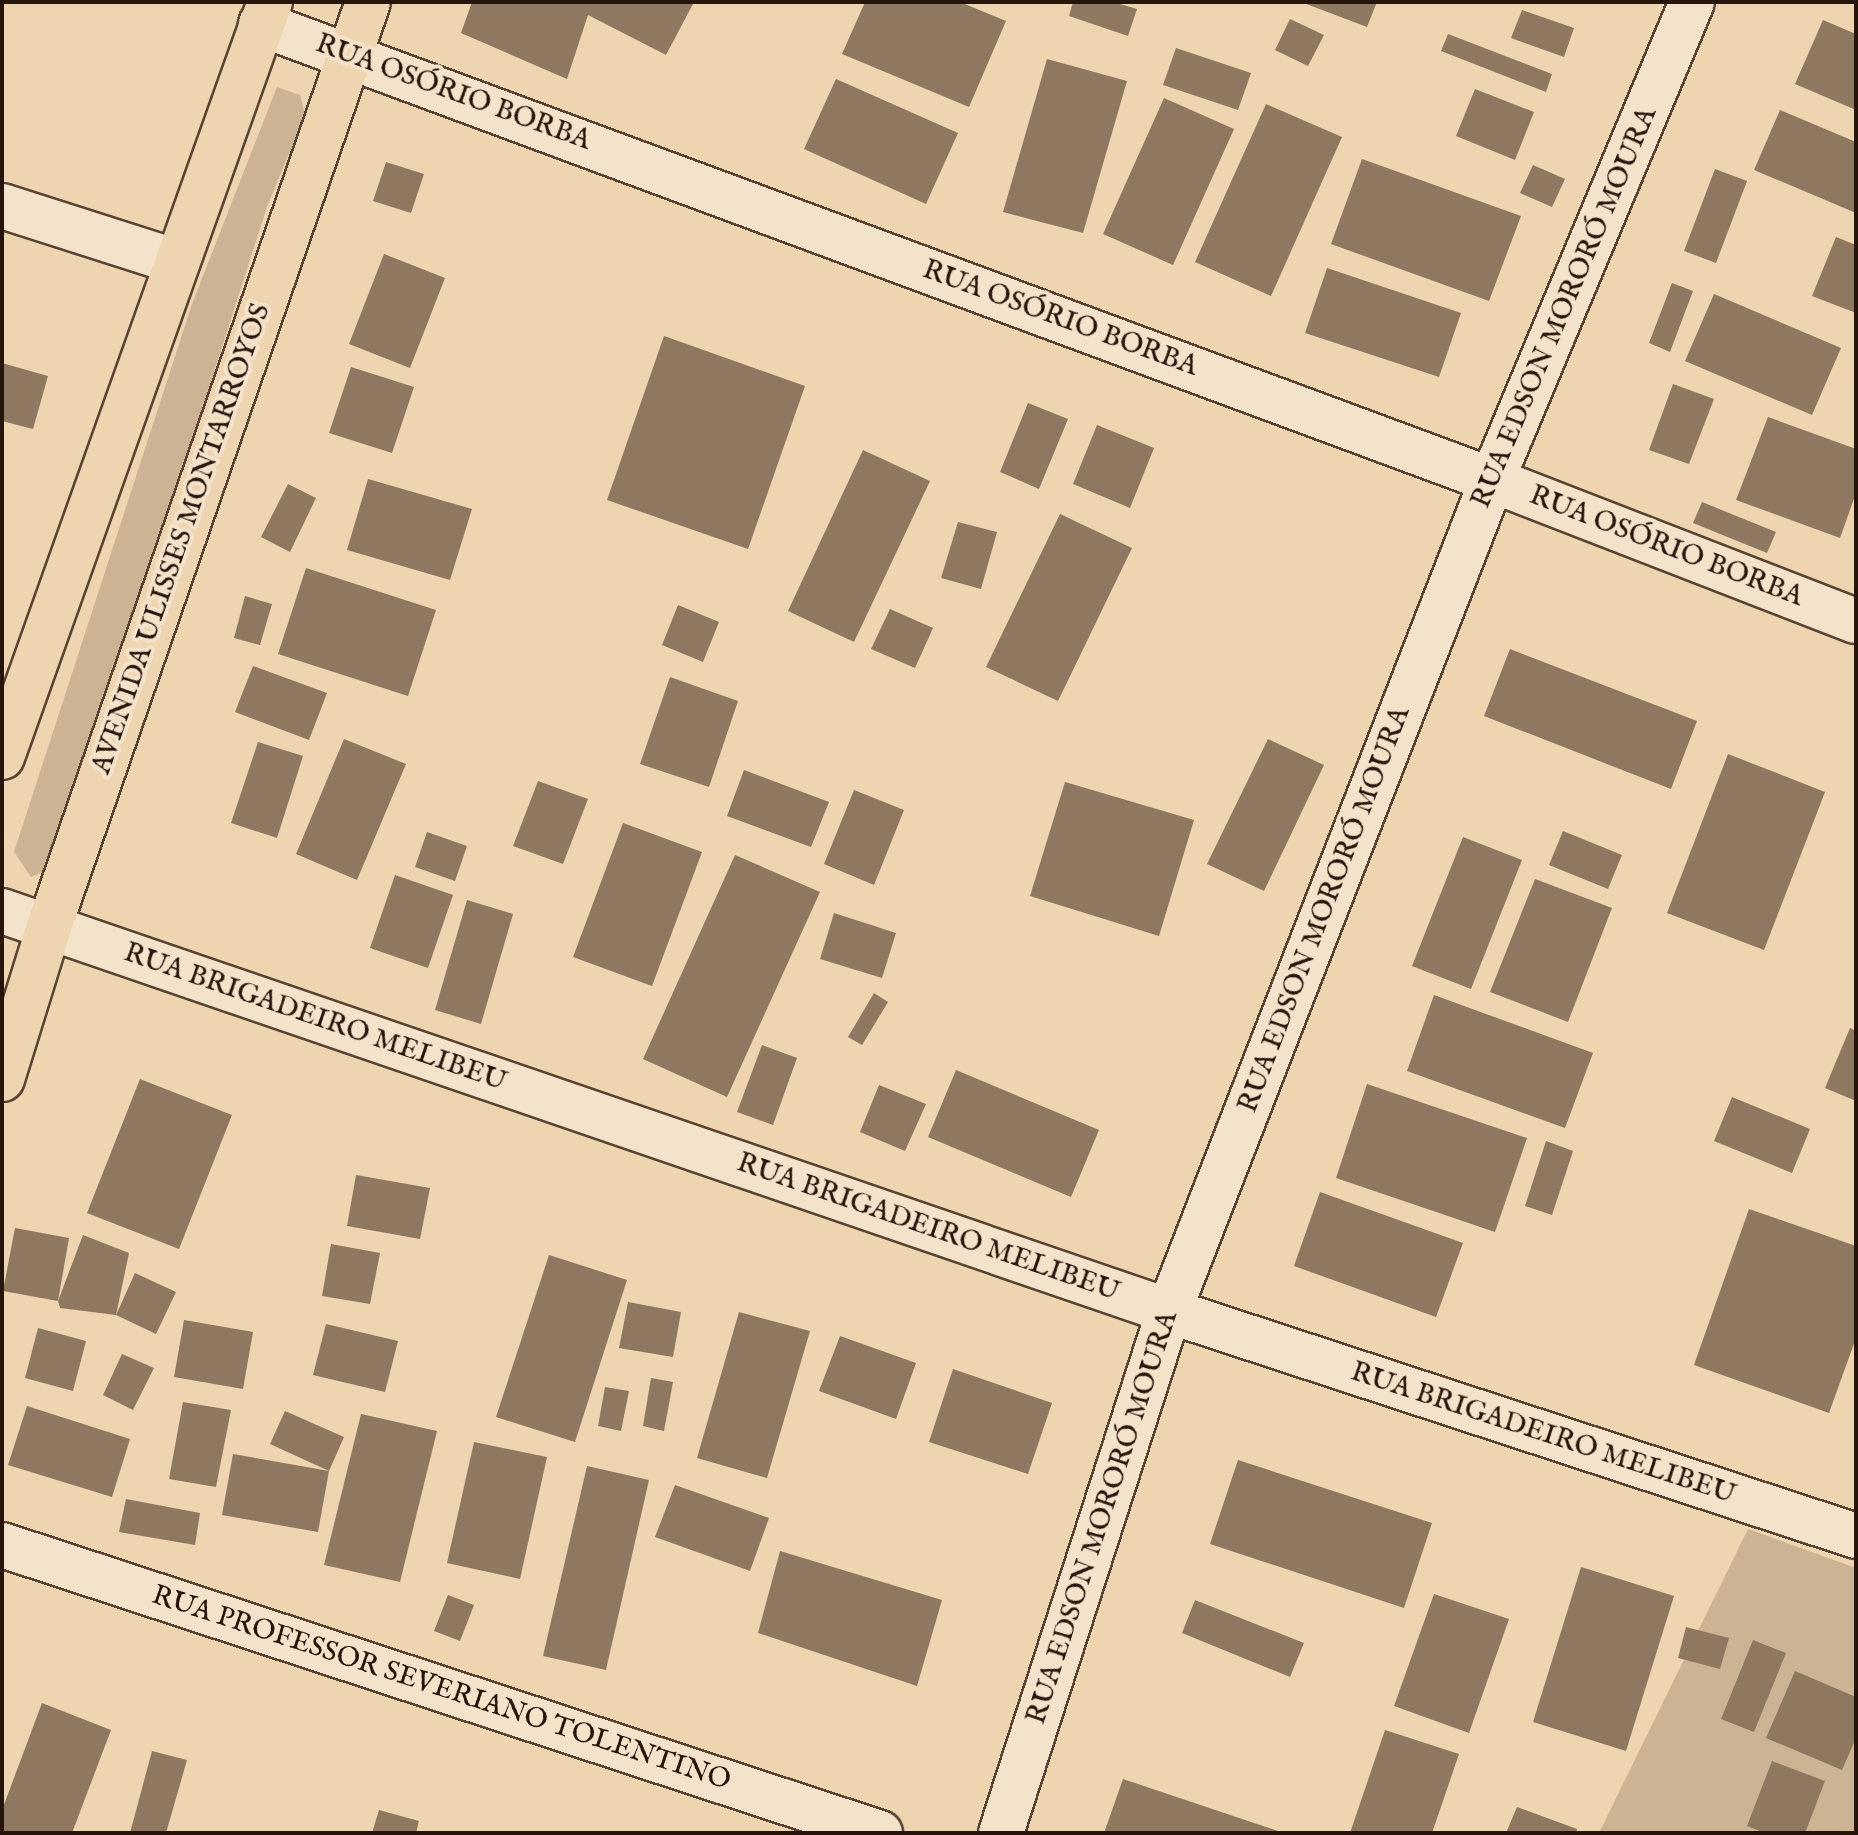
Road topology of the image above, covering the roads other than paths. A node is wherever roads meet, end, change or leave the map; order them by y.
1 (368, 2) edge
2 (1692, 2) edge
3 (265, 13) edge
4 (348, 53) junction
5 (2, 206) edge
6 (177, 262) junction
7 (1492, 480) junction
8 (1856, 621) edge
9 (2, 757) edge
10 (2, 911) edge
11 (49, 927) junction
12 (2, 1079) edge
13 (1169, 1311) junction
14 (1856, 1536) edge
15 (2, 1545) edge
16 (880, 1833) edge
17 (1001, 1833) edge

1 - 4 main road, AVENIDA ULISSES MONTARROYOS
2 - 7 street, RUA EDSON MORORÓ MOURA
3 - 4 street, RUA OSÓRIO BORBA
3 - 6 main road
4 - 7 street, RUA OSÓRIO BORBA
4 - 11 main road, AVENIDA ULISSES MONTARROYOS
5 - 6 street
6 - 9 main road
7 - 8 street, RUA OSÓRIO BORBA
7 - 13 street, RUA EDSON MORORÓ MOURA
10 - 11 street, RUA BRIGADEIRO MELIBEU
11 - 12 main road, AVENIDA ULISSES MONTARROYOS
11 - 13 street, RUA BRIGADEIRO MELIBEU
13 - 14 street, RUA BRIGADEIRO MELIBEU
13 - 17 street, RUA EDSON MORORÓ MOURA
15 - 16 street, RUA PROFESSOR SEVERIANO TOLENTINO

